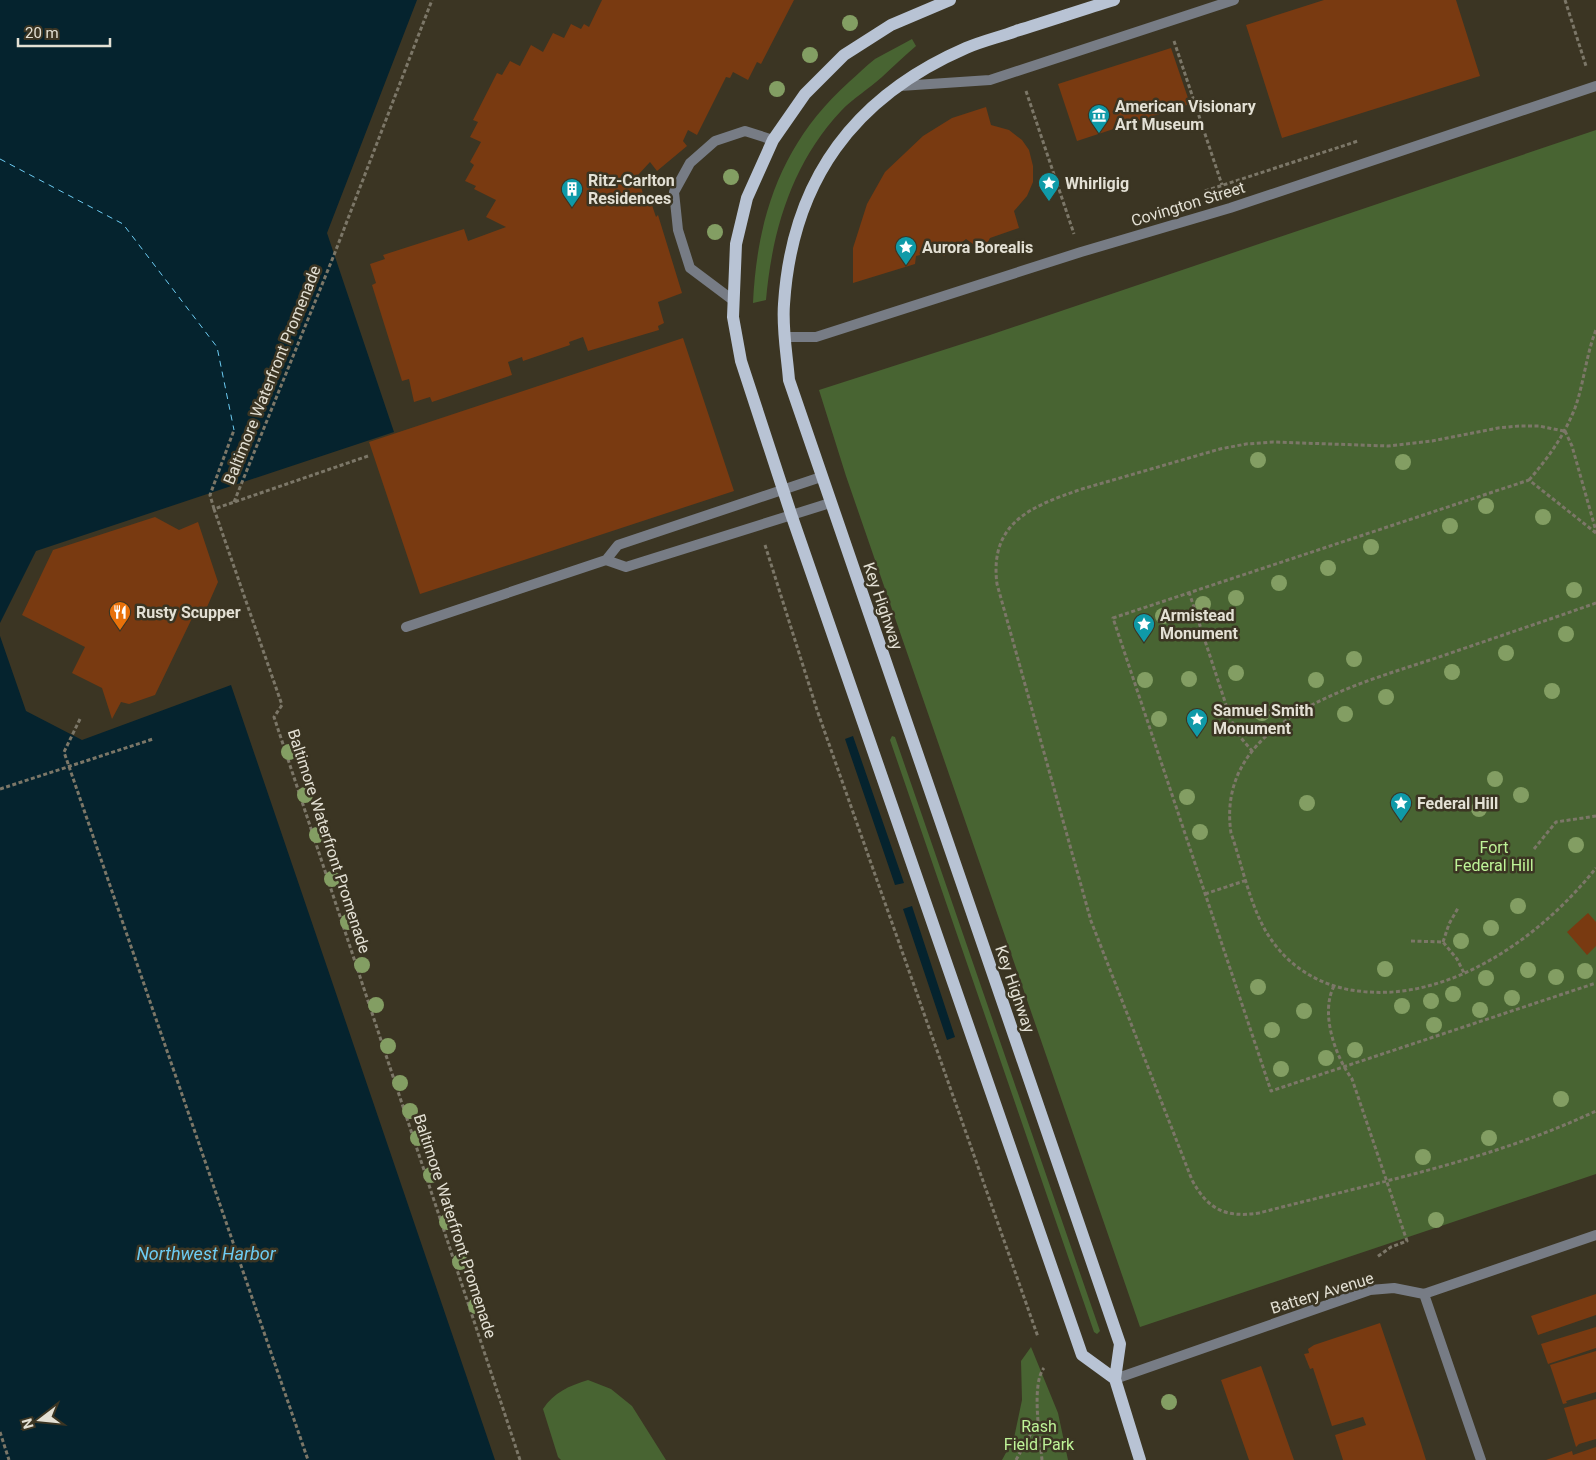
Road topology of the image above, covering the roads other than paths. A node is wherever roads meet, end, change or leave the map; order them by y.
1 (950, 0) edge
2 (1114, 0) edge
3 (1234, 0) edge
4 (897, 86) junction
5 (1596, 86) edge
6 (773, 140) junction
7 (734, 301) junction
8 (785, 337) junction
9 (821, 477) junction
10 (783, 489) junction
11 (830, 503) junction
12 (791, 514) junction
13 (606, 560) junction
14 (406, 627) dead end
15 (1596, 1235) edge
16 (1424, 1294) junction
17 (1115, 1378) junction
18 (1140, 1460) edge
19 (1481, 1460) edge

1 - 6 main road
2 - 4 main road, Key Highway
3 - 4 street
4 - 8 main road, Key Highway
5 - 8 street, Covington Street
6 - 7 main road
6 - 7 street
7 - 10 main road
8 - 9 main road, Key Highway
9 - 10 street
9 - 11 main road, Key Highway
10 - 12 main road
10 - 13 street
11 - 12 street
11 - 17 main road, Key Highway
12 - 13 street
12 - 17 main road
13 - 14 street
15 - 16 street
16 - 17 street, Battery Avenue
16 - 19 street
17 - 18 main road, Key Highway

